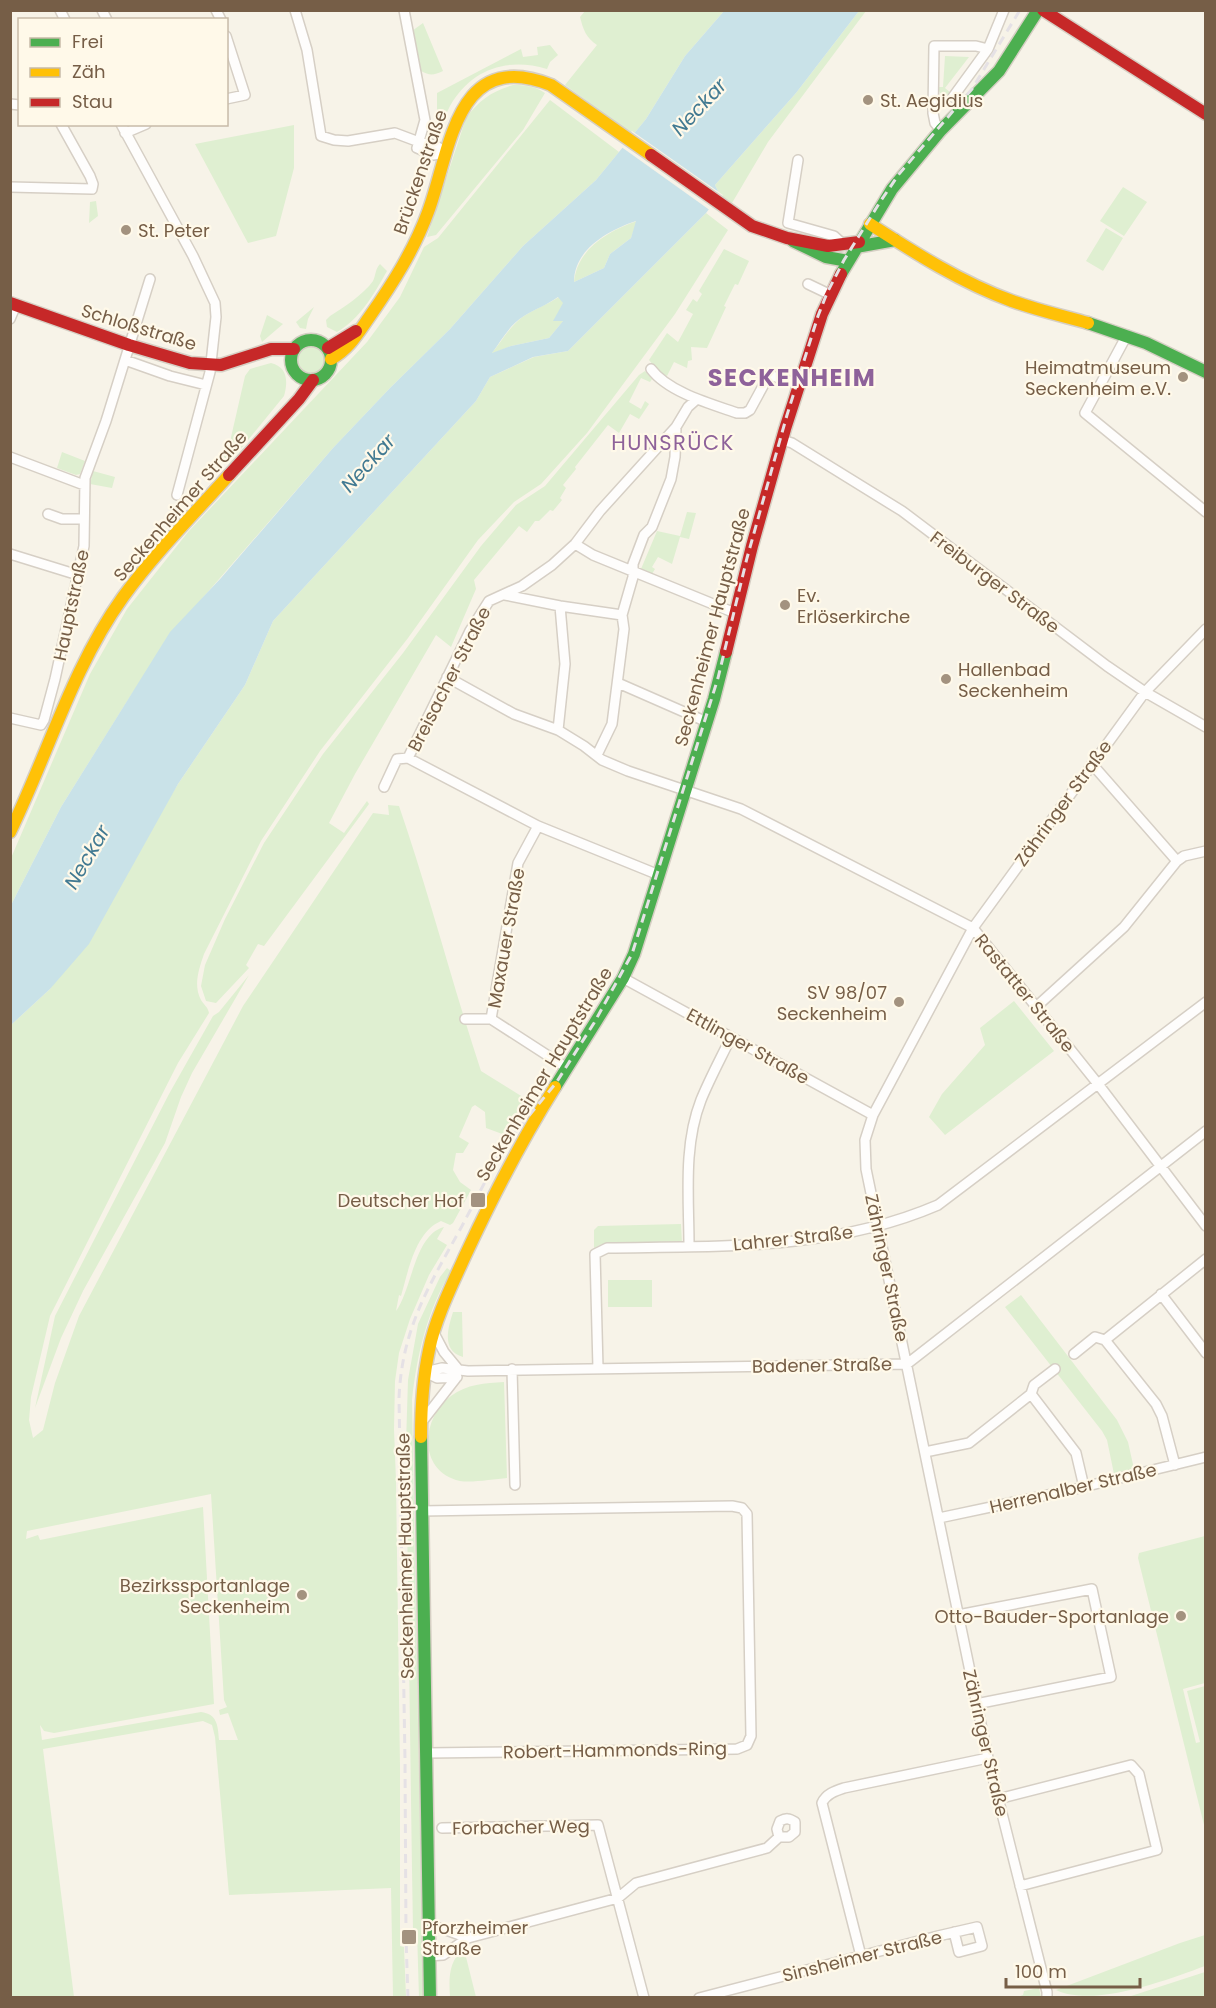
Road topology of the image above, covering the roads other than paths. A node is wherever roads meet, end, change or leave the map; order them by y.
1 (295, 10) edge
2 (404, 10) edge
3 (1004, 10) edge
4 (1038, 10) edge
5 (1043, 10) edge
6 (930, 35) dead end
7 (228, 42) edge
8 (934, 46) junction
9 (988, 49) junction
10 (934, 97) junction
11 (952, 97) junction
12 (228, 99) edge
13 (960, 109) junction
14 (1206, 114) edge
15 (62, 126) edge
16 (123, 129) edge
17 (941, 130) junction
18 (418, 145) junction
19 (446, 153) junction
20 (798, 160) dead end
21 (10, 187) edge
22 (870, 224) junction
23 (824, 232) junction
24 (895, 240) junction
25 (853, 245) junction
26 (827, 252) junction
27 (846, 265) junction
28 (150, 279) dead end
29 (837, 281) junction
30 (807, 284) dead end
31 (831, 295) junction
32 (13, 304) edge
33 (10, 319) edge
34 (1127, 335) junction
35 (129, 345) junction
36 (329, 353) junction
37 (293, 355) junction
38 (125, 360) junction
39 (211, 365) junction
40 (651, 369) dead end
41 (1206, 372) edge
42 (300, 376) junction
43 (313, 380) junction
44 (206, 384) junction
45 (799, 384) junction
46 (697, 399) junction
47 (293, 404) junction
48 (676, 427) junction
49 (782, 440) junction
50 (10, 457) edge
51 (84, 485) junction
52 (177, 495) dead end
53 (1206, 512) edge
54 (48, 514) dead end
55 (84, 519) junction
56 (575, 544) junction
57 (10, 554) edge
58 (633, 571) junction
59 (78, 574) junction
60 (505, 595) junction
61 (560, 606) junction
62 (735, 613) junction
63 (622, 615) junction
64 (1206, 629) edge
65 (447, 677) junction
66 (618, 683) junction
67 (1145, 692) junction
68 (10, 718) edge
69 (707, 722) junction
70 (1206, 727) edge
71 (558, 730) junction
72 (597, 755) junction
73 (408, 758) junction
74 (1092, 764) junction
75 (384, 787) dead end
76 (685, 790) junction
77 (538, 826) junction
78 (10, 832) edge
79 (1206, 851) edge
80 (1177, 861) junction
81 (659, 875) junction
82 (973, 928) junction
83 (623, 978) junction
84 (1206, 1002) edge
85 (1036, 1008) junction
86 (465, 1019) dead end
87 (491, 1019) junction
88 (731, 1037) junction
89 (567, 1068) junction
90 (1098, 1084) junction
91 (873, 1115) junction
92 (1206, 1131) edge
93 (1161, 1166) junction
94 (1206, 1226) edge
95 (878, 1227) junction
96 (689, 1246) junction
97 (1206, 1259) edge
98 (1161, 1294) junction
99 (434, 1333) junction
100 (1105, 1340) junction
101 (1206, 1353) edge
102 (1074, 1354) dead end
103 (907, 1364) junction
104 (598, 1368) junction
105 (512, 1369) junction
106 (1055, 1369) dead end
107 (425, 1372) junction
108 (460, 1373) junction
109 (1030, 1394) junction
110 (421, 1423) junction
111 (925, 1452) junction
112 (1206, 1457) edge
113 (1175, 1465) junction
114 (515, 1485) dead end
115 (1084, 1487) junction
116 (421, 1511) junction
117 (939, 1518) junction
118 (958, 1615) junction
119 (976, 1704) junction
120 (426, 1753) junction
121 (988, 1758) junction
122 (998, 1799) junction
123 (442, 1828) dead end
124 (779, 1838) dead end
125 (1020, 1886) junction
126 (618, 1898) junction
127 (428, 1928) junction
128 (954, 1932) dead end
129 (468, 1938) junction
130 (428, 1956) junction
131 (861, 1956) junction
132 (430, 1998) edge
133 (644, 1998) edge
134 (699, 1998) edge
135 (1047, 1998) edge

1 - 18 street
2 - 18 street
3 - 9 street
4 - 13 main road, Seckenheimer Hauptstraße
5 - 14 main road
6 - 8 street
7 - 12 street
8 - 9 street
8 - 10 street
9 - 11 street
10 - 11 street
10 - 17 street
11 - 13 street
13 - 17 main road, Seckenheimer Hauptstraße
15 - 21 street
16 - 39 street
17 - 22 main road, Seckenheimer Hauptstraße
18 - 19 street
19 - 26 main road, Brückenstraße
19 - 36 main road, Brückenstraße
20 - 23 street
22 - 24 main road
22 - 25 main road, Seckenheimer Hauptstraße
23 - 25 street
23 - 26 street
24 - 25 main road
24 - 34 main road
25 - 26 main road
25 - 27 main road, Seckenheimer Hauptstraße
26 - 27 main road
26 - 29 main road
27 - 29 main road, Seckenheimer Hauptstraße
28 - 35 street, Hauptstraße
29 - 31 main road, Seckenheimer Hauptstraße
30 - 31 street
31 - 45 main road, Seckenheimer Hauptstraße
32 - 33 street
32 - 35 main road, Schloßstraße
34 - 41 main road
34 - 53 street
35 - 38 street, Hauptstraße
35 - 39 main road, Schloßstraße
36 - 37 main road
36 - 43 main road
37 - 39 main road, Schloßstraße
37 - 42 main road
38 - 44 street, Schloßstraße
38 - 51 street, Hauptstraße
39 - 44 street
40 - 46 street
42 - 43 main road
42 - 47 main road, Seckenheimer Straße
43 - 47 main road, Seckenheimer Straße
44 - 52 street
45 - 46 street
45 - 49 main road, Seckenheimer Hauptstraße
46 - 48 street, Breisacher Straße
47 - 78 main road, Seckenheimer Straße
48 - 56 street, Breisacher Straße
48 - 58 street
49 - 62 main road, Seckenheimer Hauptstraße
49 - 67 street, Freiburger Straße
50 - 51 street
51 - 55 street, Hauptstraße
54 - 55 street
55 - 59 street, Hauptstraße
56 - 58 street
56 - 60 street, Breisacher Straße
57 - 59 street
58 - 62 street
58 - 63 street
59 - 68 street, Hauptstraße
60 - 61 street
60 - 65 street, Breisacher Straße
61 - 63 street
61 - 71 street
62 - 69 main road, Seckenheimer Hauptstraße
63 - 66 street
64 - 67 street, Zähringer Straße
65 - 71 street, Rastatter Straße
65 - 73 street, Breisacher Straße
66 - 69 street
66 - 72 street
67 - 70 street, Freiburger Straße
67 - 74 street, Zähringer Straße
69 - 76 main road, Seckenheimer Hauptstraße
71 - 72 street, Rastatter Straße
72 - 76 street, Rastatter Straße
73 - 75 street, Breisacher Straße
73 - 77 street
74 - 80 street
74 - 82 street, Zähringer Straße
76 - 81 main road, Seckenheimer Hauptstraße
76 - 82 street, Rastatter Straße
77 - 81 street
77 - 87 street, Maxauer Straße
79 - 80 street
80 - 85 street
81 - 83 main road, Seckenheimer Hauptstraße
82 - 85 street, Rastatter Straße
82 - 91 street, Zähringer Straße
83 - 88 street, Ettlinger Straße
83 - 89 main road, Seckenheimer Hauptstraße
84 - 90 street, Lahrer Straße
85 - 90 street, Rastatter Straße
86 - 87 street, Maxauer Straße
87 - 89 street, Maxauer Straße
88 - 91 street, Ettlinger Straße
88 - 96 street
89 - 99 main road, Seckenheimer Hauptstraße
90 - 93 street, Rastatter Straße
90 - 95 street, Lahrer Straße
91 - 95 street, Zähringer Straße
92 - 93 street, Badener Straße
93 - 94 street, Rastatter Straße
93 - 103 street, Badener Straße
95 - 96 street, Lahrer Straße
95 - 103 street, Zähringer Straße
96 - 104 street, Lahrer Straße
97 - 98 street
98 - 100 street
98 - 101 street
99 - 107 main road, Seckenheimer Hauptstraße
99 - 108 street
100 - 102 street
100 - 113 street
103 - 104 street, Badener Straße
103 - 111 street, Zähringer Straße
104 - 105 street, Badener Straße
105 - 108 street, Badener Straße
105 - 114 street
106 - 109 street
107 - 108 street, Badener Straße
107 - 110 main road, Seckenheimer Hauptstraße
108 - 110 street
109 - 111 street
109 - 115 street
110 - 116 main road, Seckenheimer Hauptstraße
111 - 117 street, Zähringer Straße
112 - 113 street, Herrenalber Straße
113 - 115 street, Herrenalber Straße
115 - 117 street, Herrenalber Straße
116 - 120 main road, Seckenheimer Hauptstraße
116 - 120 street, Robert-Hammonds-Ring
117 - 118 street, Zähringer Straße
118 - 119 street, Zähringer Straße
118 - 119 street
119 - 121 street, Zähringer Straße
120 - 127 main road, Seckenheimer Hauptstraße
121 - 122 street, Zähringer Straße
121 - 131 street
122 - 125 street, Zähringer Straße
122 - 125 street
123 - 126 street, Forbacher Weg
124 - 126 street
125 - 135 street, Zähringer Straße
126 - 129 street
126 - 133 street
127 - 129 street
127 - 130 main road, Seckenheimer Hauptstraße
128 - 131 street, Sinsheimer Straße
129 - 130 street
130 - 132 main road, Seckenheimer Hauptstraße
131 - 134 street, Sinsheimer Straße

